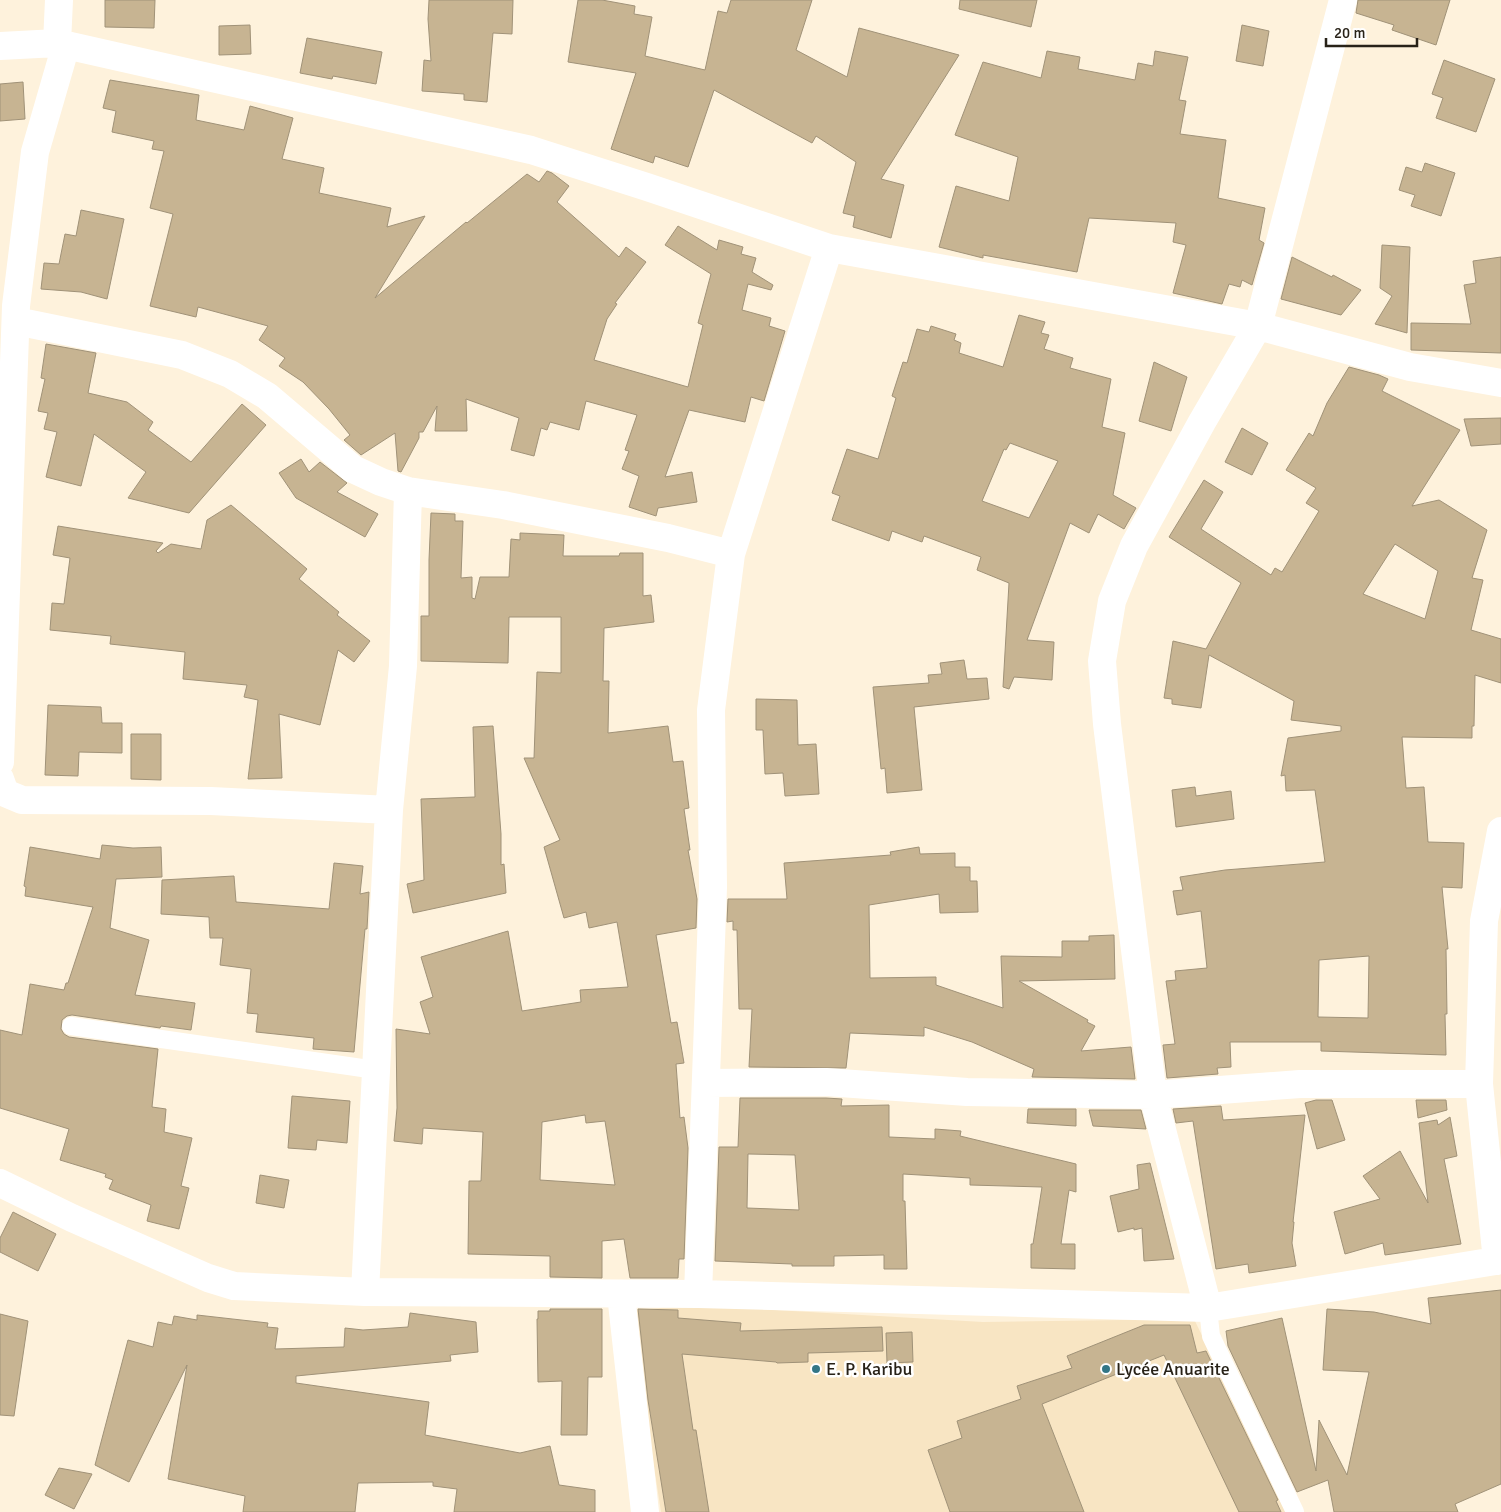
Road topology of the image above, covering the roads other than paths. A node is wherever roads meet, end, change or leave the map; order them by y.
1 (59, 0) edge
2 (1344, 0) edge
3 (62, 44) junction
4 (0, 46) edge
5 (829, 248) junction
6 (16, 321) junction
7 (1258, 326) junction
8 (1501, 383) edge
9 (5, 465) edge
10 (408, 490) junction
11 (731, 554) junction
12 (0, 762) edge
13 (0, 779) edge
14 (389, 810) junction
15 (1501, 831) edge
16 (72, 1026) dead end
17 (376, 1070) junction
18 (706, 1084) junction
19 (1479, 1084) junction
20 (1153, 1095) junction
21 (0, 1183) edge
22 (1499, 1261) edge
23 (365, 1292) junction
24 (621, 1294) junction
25 (698, 1294) junction
26 (1208, 1308) junction
27 (645, 1512) edge
28 (1295, 1512) edge

1 - 3 street
2 - 7 street
3 - 4 street
3 - 5 street
3 - 6 street
5 - 7 street
5 - 11 street
6 - 9 street
6 - 10 street
7 - 8 street
7 - 20 street
9 - 12 street
10 - 11 street
10 - 14 street
11 - 18 street
13 - 14 street
14 - 17 street
15 - 19 street
16 - 17 lane
17 - 23 street
18 - 20 street
18 - 25 street
19 - 20 street
19 - 22 street
20 - 26 street
21 - 23 street
22 - 26 street
23 - 24 street
24 - 25 street
24 - 27 street
25 - 26 street
26 - 28 lane

